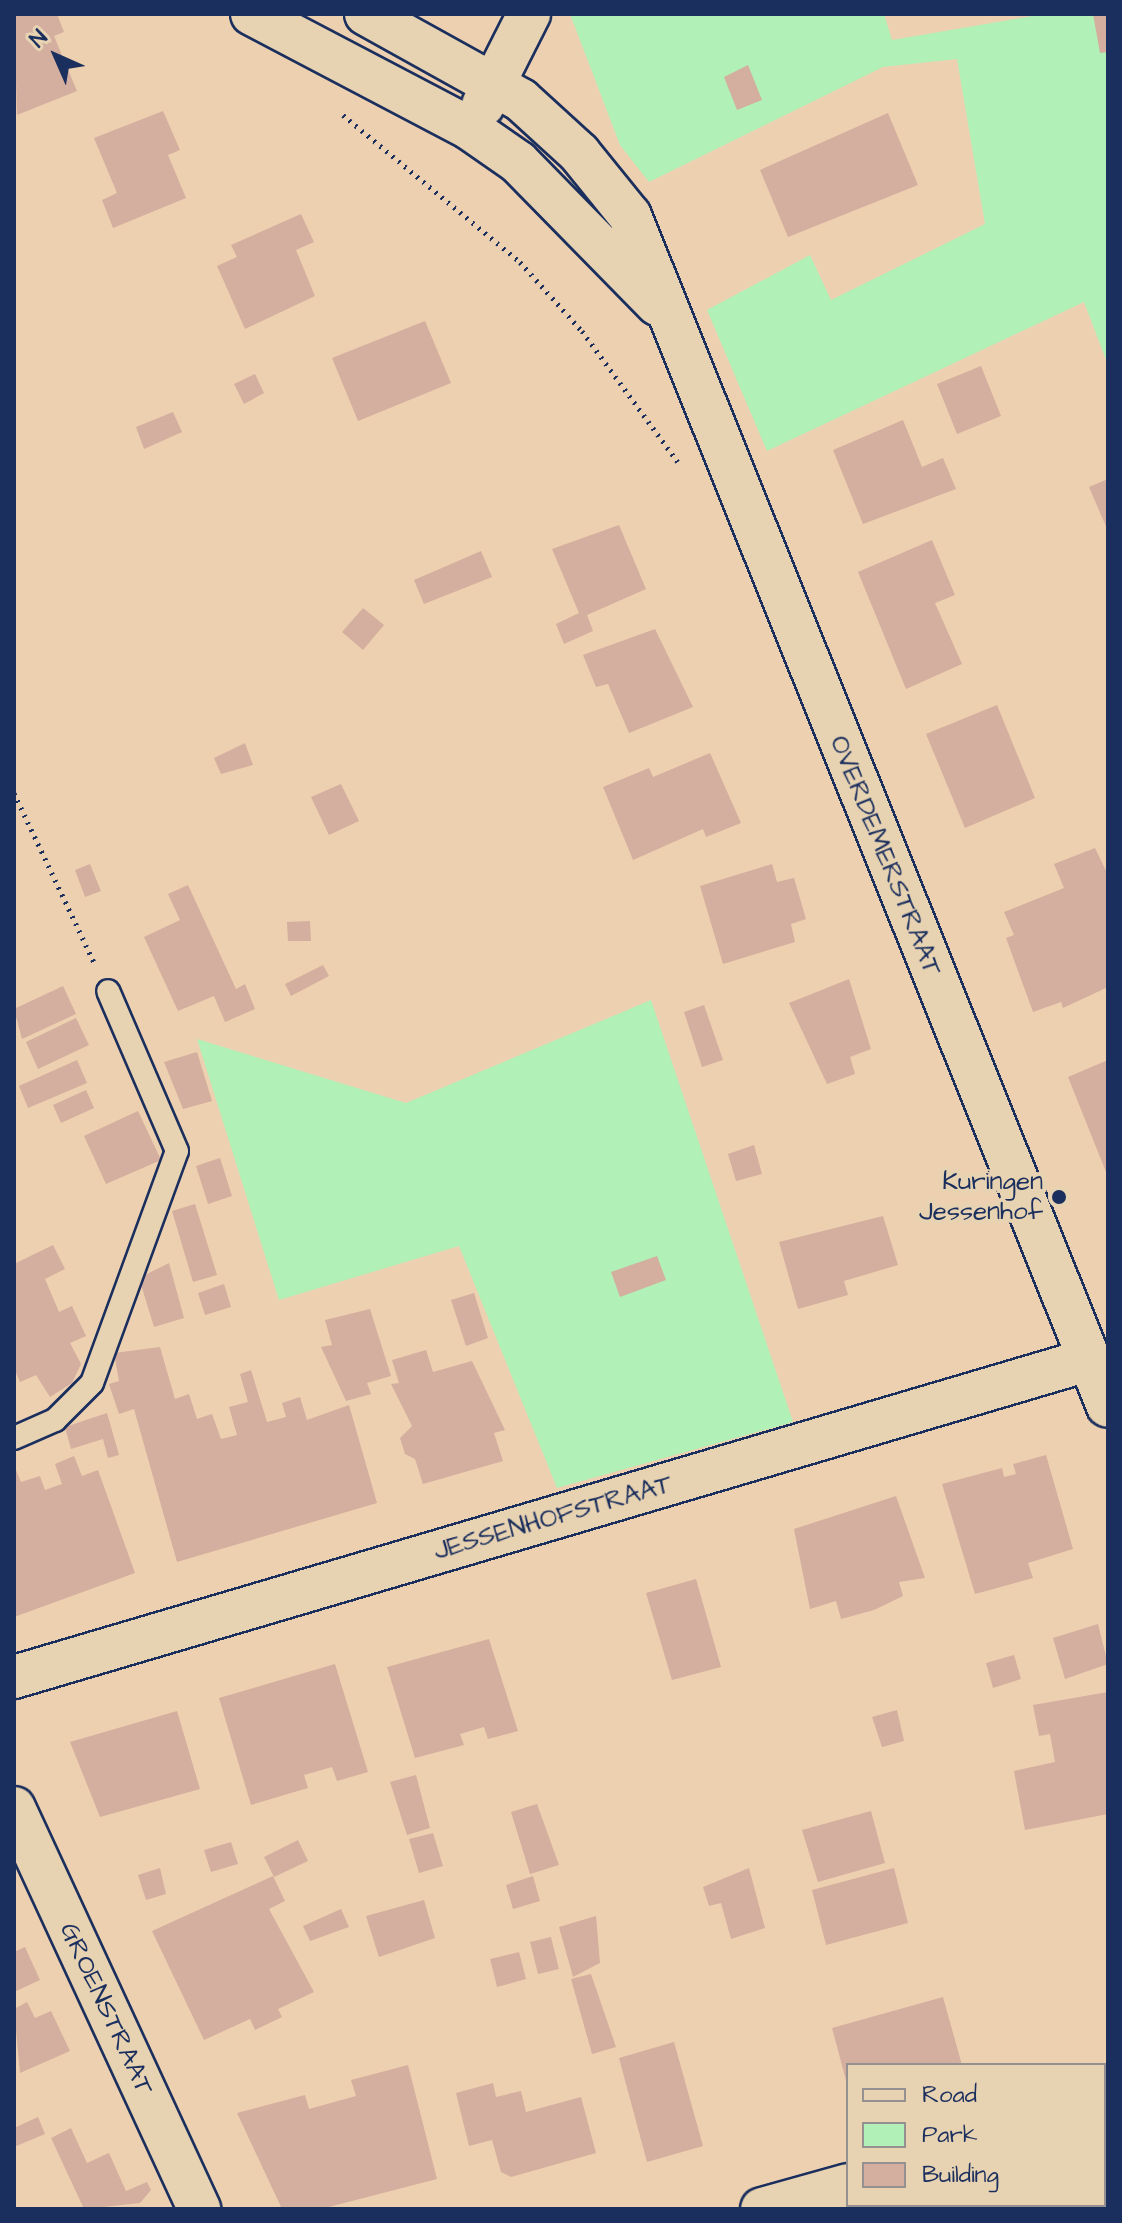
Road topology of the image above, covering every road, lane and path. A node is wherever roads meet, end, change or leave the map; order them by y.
1 (252, 14) edge
2 (366, 14) edge
3 (529, 14) edge
4 (497, 83) junction
5 (331, 106) dead end
6 (469, 128) junction
7 (660, 307) junction
8 (685, 471) dead end
9 (14, 793) edge
10 (108, 991) joint
11 (1103, 1388) edge
12 (14, 1438) edge
13 (14, 1677) edge
14 (14, 1808) edge
15 (846, 2186) edge
16 (199, 2209) edge
17 (762, 2209) edge

1 - 6 street, OVERDEMERSTRAAT
2 - 4 street, OVERDEMERSTRAAT
3 - 4 street
4 - 6 street
4 - 7 street, OVERDEMERSTRAAT
5 - 8 path
6 - 7 street, OVERDEMERSTRAAT
7 - 11 street, OVERDEMERSTRAAT
9 - 10 path
10 - 12 lane
11 - 13 street, JESSENHOFSTRAAT
14 - 16 street, GROENSTRAAT
15 - 17 street

